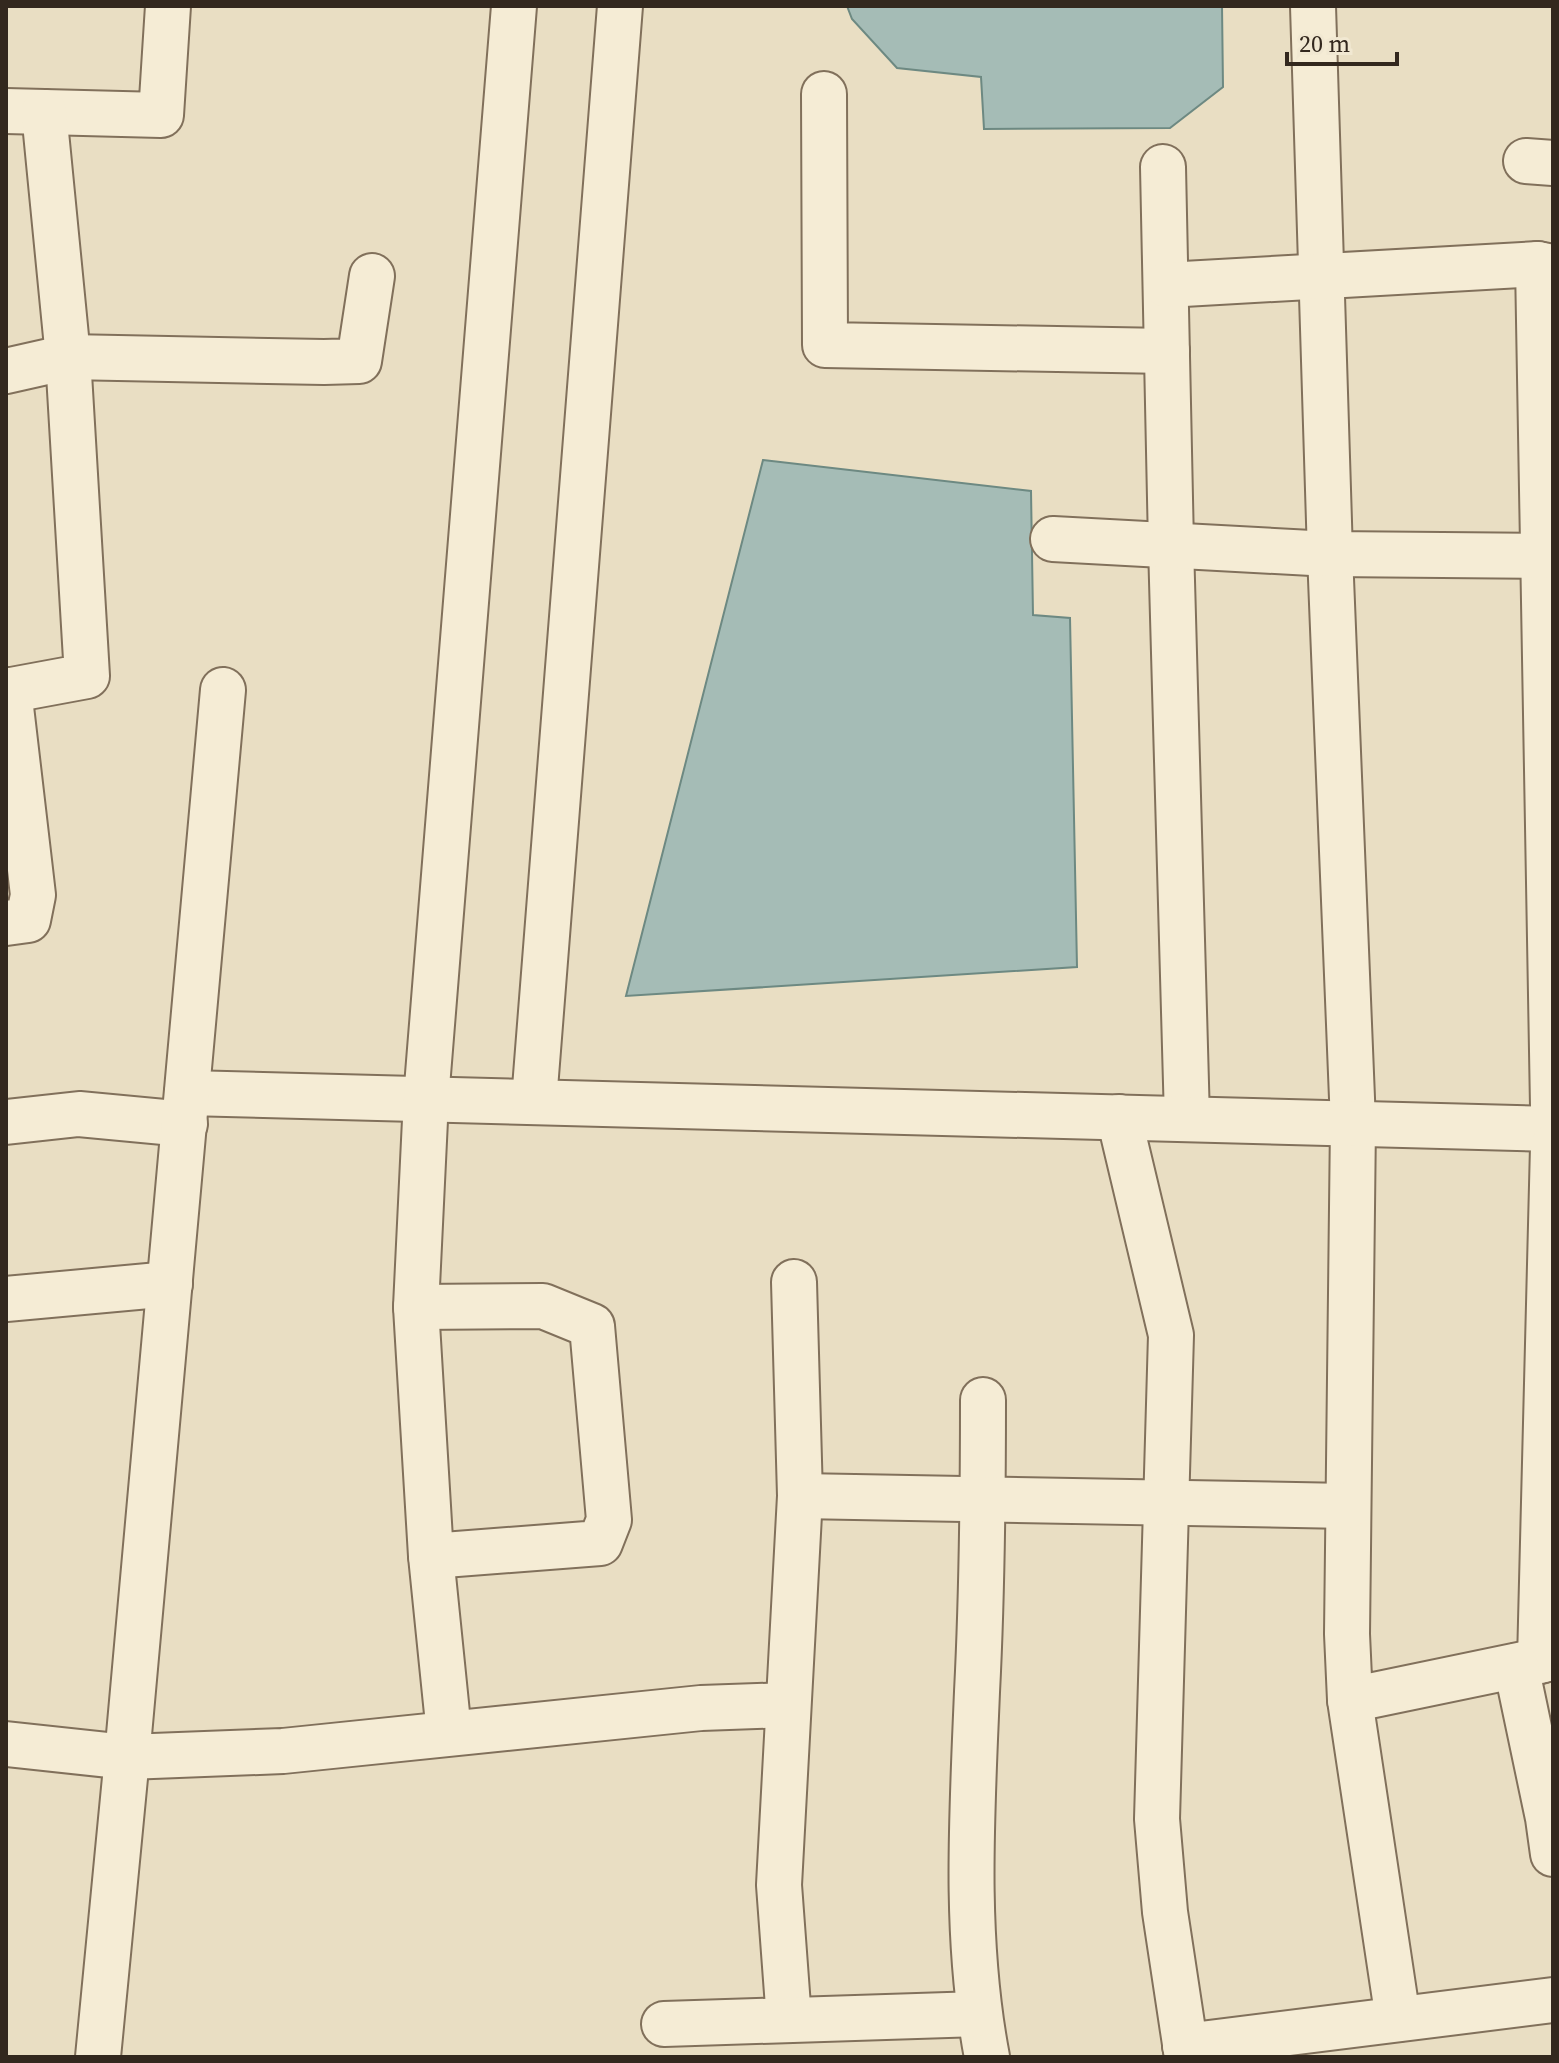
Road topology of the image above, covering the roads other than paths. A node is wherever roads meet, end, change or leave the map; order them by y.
1 (168, 6) edge
2 (514, 6) edge
3 (620, 6) edge
4 (1313, 6) edge
5 (824, 94) dead end
6 (25, 112) edge
7 (1163, 167) dead end
8 (1546, 265) edge
9 (372, 276) dead end
10 (1322, 277) junction
11 (1166, 285) junction
12 (1167, 351) junction
13 (68, 357) junction
14 (6, 371) edge
15 (1053, 539) dead end
16 (1171, 545) junction
17 (1330, 554) junction
18 (1548, 556) edge
19 (223, 690) dead end
20 (8, 691) edge
21 (6, 923) edge
22 (426, 1099) junction
23 (534, 1101) junction
24 (1553, 1107) edge
25 (186, 1108) junction
26 (1119, 1117) junction
27 (1187, 1119) junction
28 (6, 1122) edge
29 (1353, 1123) junction
30 (1553, 1129) edge
31 (1553, 1146) edge
32 (794, 1282) dead end
33 (170, 1284) junction
34 (6, 1299) edge
35 (416, 1307) junction
36 (983, 1400) dead end
37 (800, 1496) junction
38 (983, 1500) junction
39 (1167, 1504) junction
40 (1348, 1506) junction
41 (431, 1556) junction
42 (1536, 1662) edge
43 (1350, 1700) junction
44 (788, 1705) junction
45 (449, 1733) junction
46 (6, 1744) edge
47 (127, 1757) junction
48 (1553, 1854) edge
49 (1553, 2000) edge
50 (979, 2014) junction
51 (1398, 2019) junction
52 (789, 2020) junction
53 (664, 2024) dead end
54 (1186, 2051) edge
55 (98, 2057) edge
56 (987, 2057) edge

1 - 6 street
2 - 22 street
3 - 23 street
4 - 10 street
5 - 12 street
6 - 13 street
7 - 11 street
8 - 10 street
8 - 18 street
9 - 13 street
10 - 11 street
10 - 17 street
11 - 12 street
12 - 16 street
13 - 14 street
13 - 20 street
15 - 16 street
16 - 17 street
16 - 27 street
17 - 18 street
17 - 29 street
18 - 24 street
19 - 25 street
20 - 21 street
22 - 23 street
22 - 25 street
22 - 35 street
23 - 26 street
25 - 28 street
25 - 33 street
26 - 27 street
26 - 39 street
27 - 29 street
29 - 30 street
29 - 40 street
31 - 42 street
32 - 37 street
33 - 34 street
33 - 47 street
35 - 41 street
35 - 41 street
36 - 38 street
37 - 38 street
37 - 44 street
38 - 39 street
38 - 50 street
39 - 40 street
39 - 54 street
40 - 43 street
41 - 45 street
42 - 43 street
42 - 48 street
43 - 51 street
44 - 45 street
44 - 52 street
45 - 47 street
46 - 47 street
47 - 55 street
49 - 51 street
50 - 52 street
50 - 56 street
51 - 54 street
52 - 53 street

